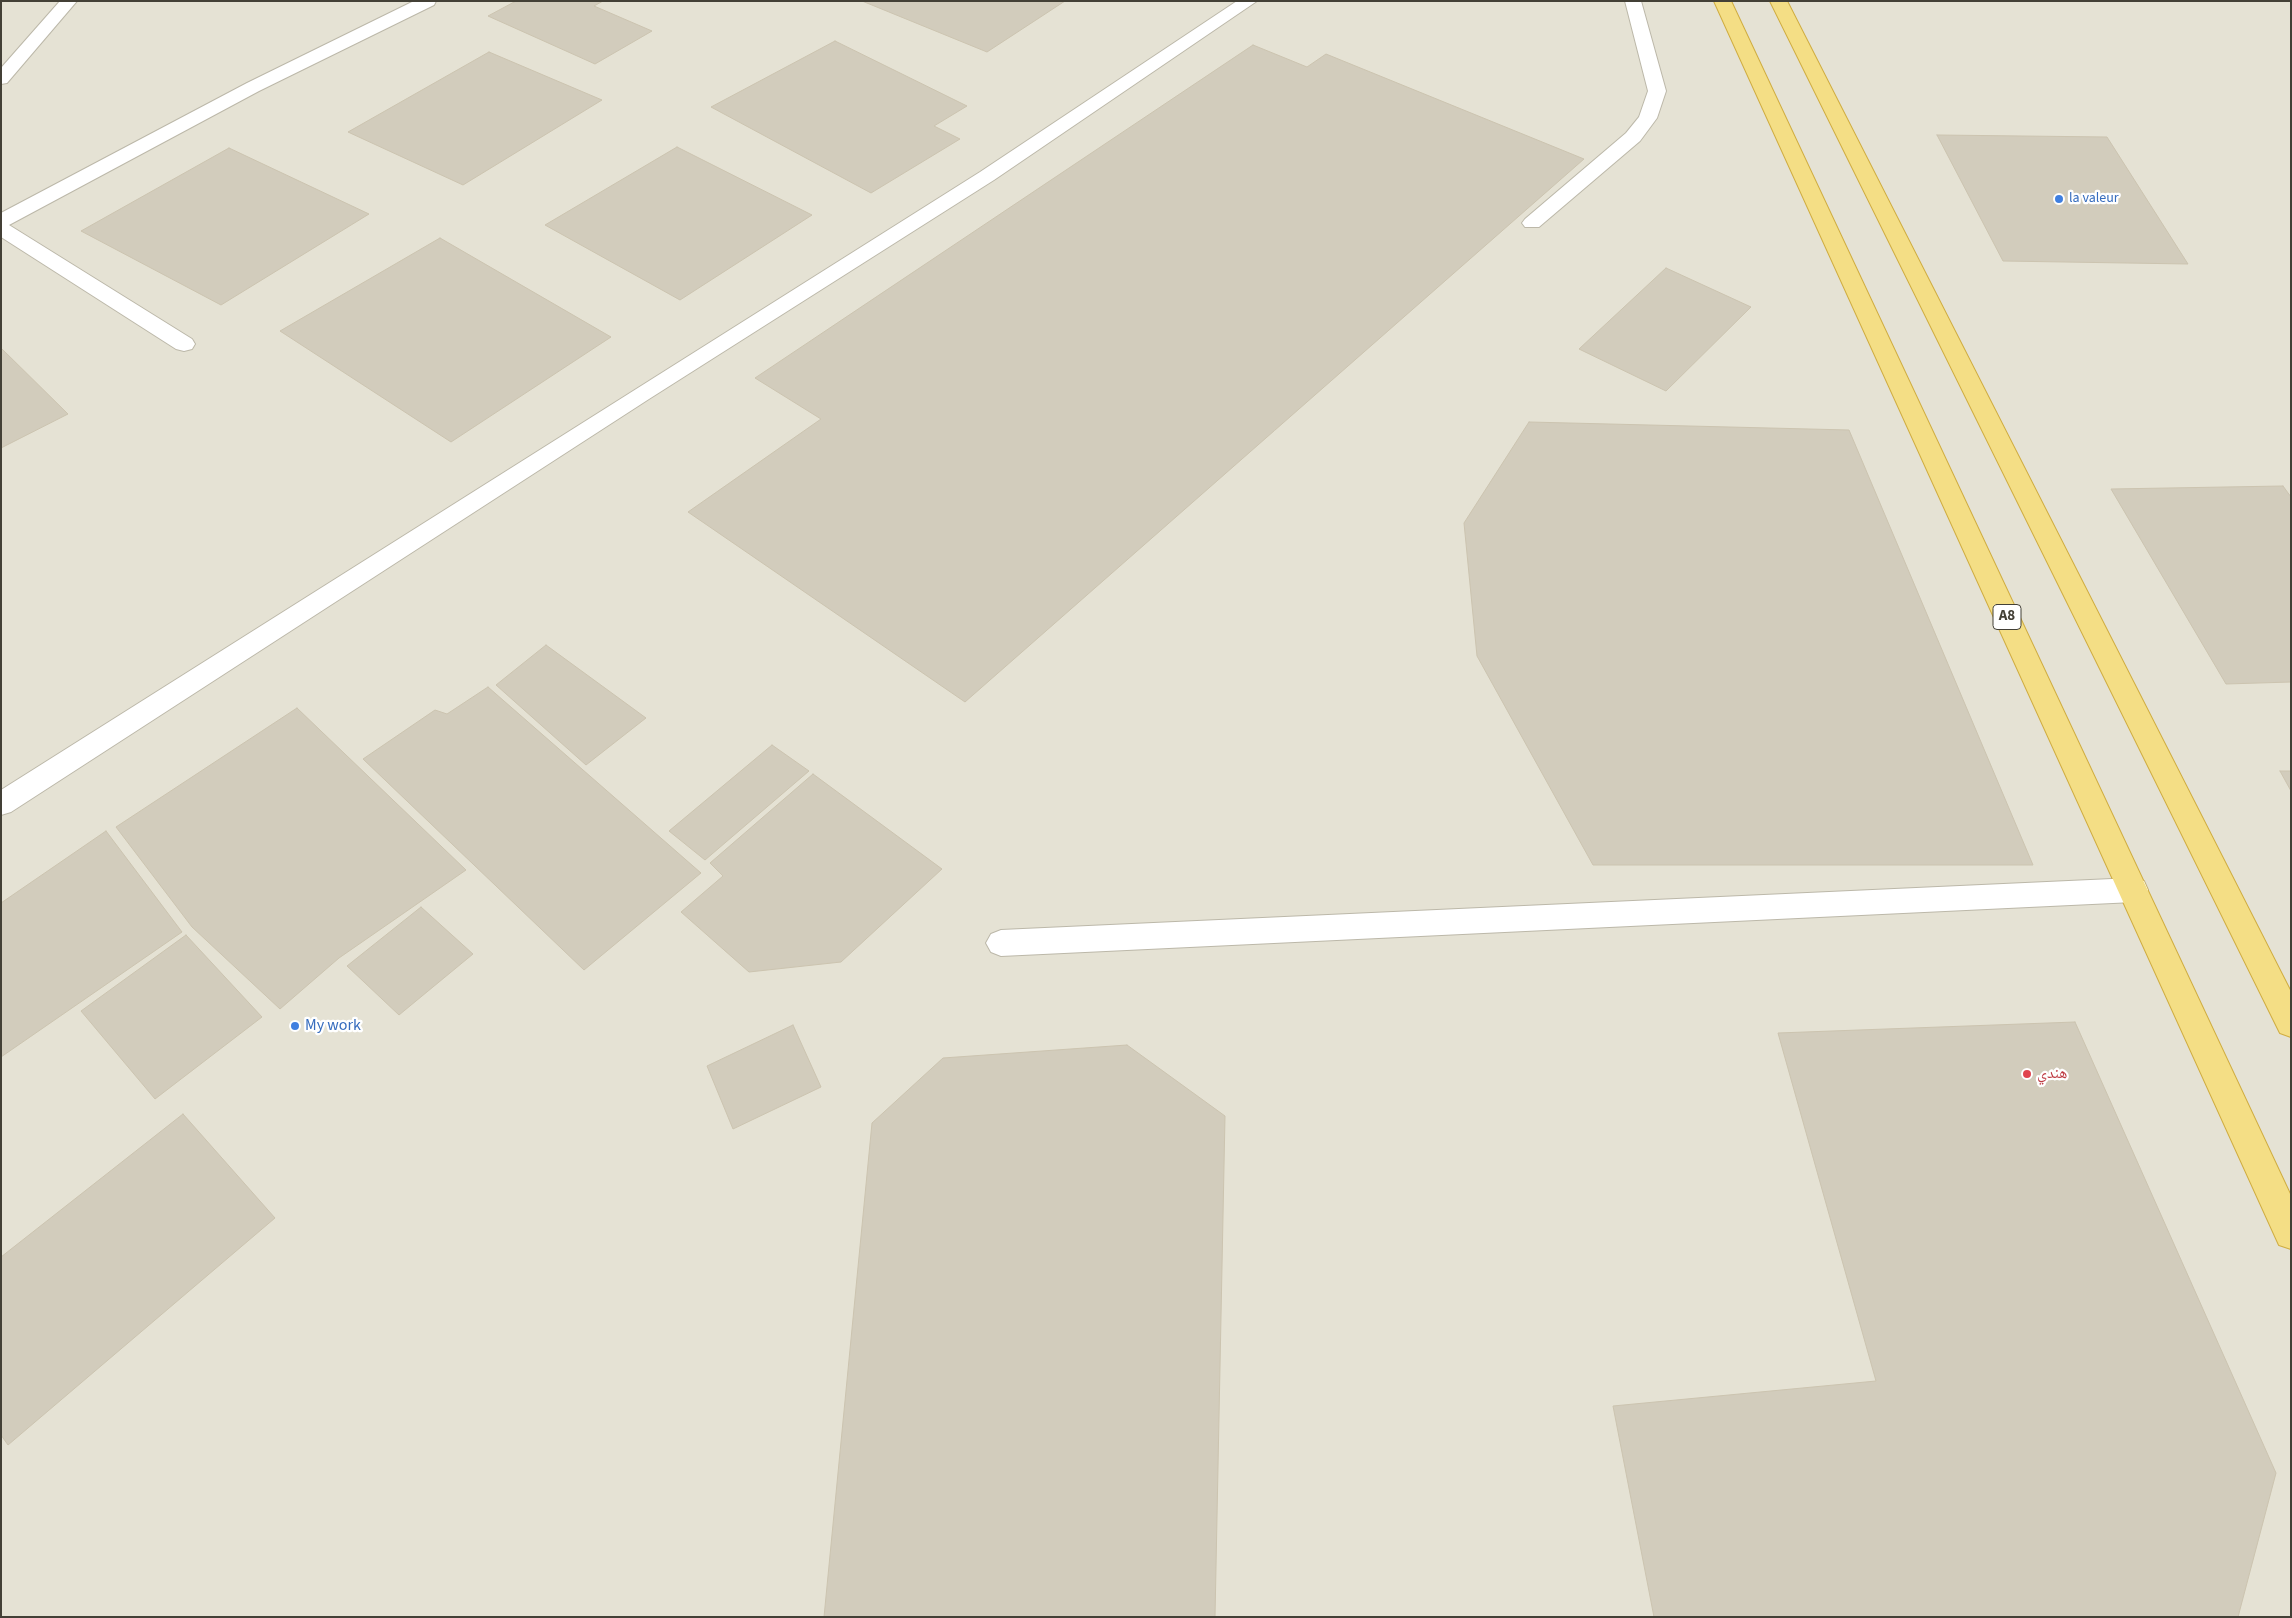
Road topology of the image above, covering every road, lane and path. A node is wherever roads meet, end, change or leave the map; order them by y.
1 (70, 1) edge
2 (428, 1) edge
3 (1249, 1) edge
4 (1634, 1) edge
5 (1722, 1) edge
6 (1778, 1) edge
7 (1, 79) edge
8 (1, 221) edge
9 (1532, 223) dead end
10 (1, 228) edge
11 (184, 344) dead end
12 (1, 804) edge
13 (2134, 890) junction
14 (1000, 943) dead end
15 (2291, 1023) edge
16 (2291, 1233) edge

1 - 7 street
2 - 8 street
3 - 12 street
4 - 9 street
5 - 13 highway, A8
6 - 15 highway
10 - 11 street
13 - 14 street
13 - 16 highway, A8

